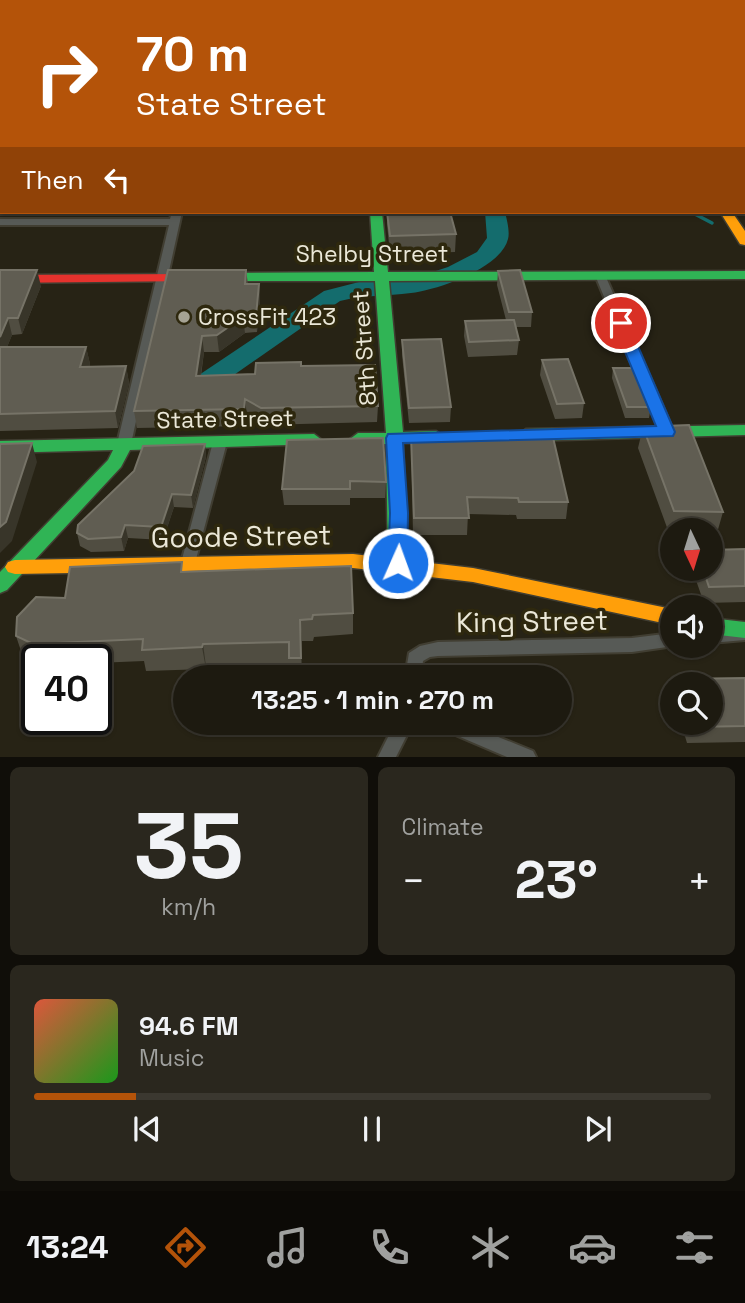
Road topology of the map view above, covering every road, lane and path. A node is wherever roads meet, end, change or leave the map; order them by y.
1 (376, 214) edge
2 (727, 214) edge
3 (176, 217) edge
4 (0, 222) edge
5 (745, 241) edge
6 (600, 275) junction
7 (745, 275) edge
8 (162, 278) junction
9 (0, 279) edge
10 (382, 285) junction
11 (745, 430) edge
12 (667, 432) junction
13 (505, 436) edge
14 (454, 437) edge
15 (394, 438) junction
16 (220, 442) junction
17 (124, 444) junction
18 (0, 447) edge
19 (188, 563) junction
20 (398, 563) junction
21 (15, 567) junction
22 (0, 585) edge
23 (660, 614) edge
24 (723, 628) edge
25 (745, 632) edge
26 (723, 635) edge
27 (660, 642) edge
28 (414, 665) edge
29 (398, 735) edge
30 (474, 735) edge
31 (387, 757) edge
32 (527, 757) edge

1 - 10 main road, 8th Street
2 - 5 main road
3 - 4 street
3 - 8 street
6 - 7 main road, Shelby Street
6 - 10 main road, Shelby Street
6 - 12 street
8 - 9 main road, Shelby Street
8 - 10 main road, Shelby Street
8 - 17 street
10 - 15 main road, 8th Street
11 - 12 main road
12 - 13 main road
14 - 15 main road, State Street
15 - 16 main road, State Street
15 - 20 main road
16 - 17 main road, State Street
16 - 19 street
17 - 18 main road, State Street
17 - 21 main road
19 - 20 main road, Goode Street
19 - 21 main road, Goode Street
20 - 23 main road, Goode Street
21 - 22 main road
24 - 25 main road
25 - 26 street
27 - 28 street, King Street
29 - 31 street
30 - 32 street

